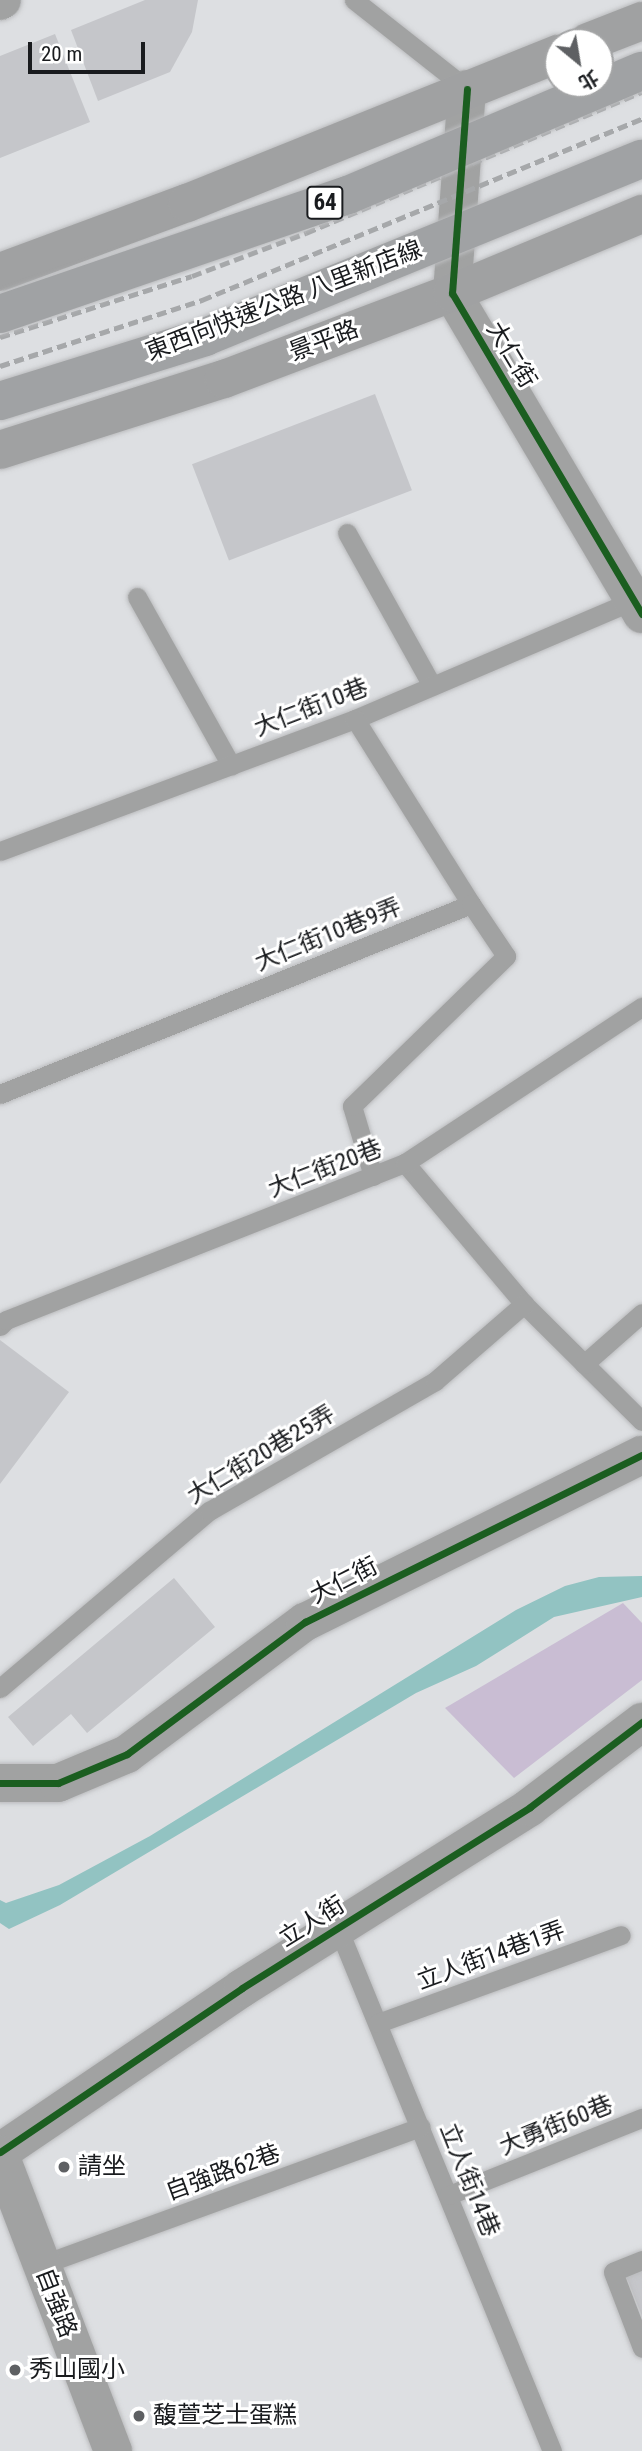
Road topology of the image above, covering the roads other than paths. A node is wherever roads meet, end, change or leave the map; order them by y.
1 (354, 0) edge
2 (642, 21) edge
3 (614, 32) edge
4 (544, 59) edge
5 (642, 71) edge
6 (467, 89) junction
7 (642, 159) edge
8 (642, 214) edge
9 (0, 272) edge
10 (452, 293) junction
11 (0, 313) edge
12 (0, 401) edge
13 (0, 450) edge
14 (348, 533) dead end
15 (137, 597) dead end
16 (638, 607) edge
17 (432, 686) junction
18 (355, 719) junction
19 (231, 765) junction
20 (0, 851) edge
21 (471, 904) junction
22 (642, 1007) edge
23 (0, 1094) edge
24 (405, 1163) junction
25 (373, 1176) junction
26 (524, 1304) junction
27 (642, 1313) edge
28 (2, 1317) edge
29 (584, 1364) junction
30 (642, 1421) edge
31 (642, 1455) edge
32 (0, 1688) edge
33 (642, 1722) edge
34 (0, 1783) edge
35 (338, 1928) junction
36 (621, 1935) dead end
37 (378, 2023) junction
38 (642, 2118) edge
39 (421, 2127) junction
40 (0, 2153) edge
41 (449, 2195) junction
42 (642, 2260) edge
43 (41, 2264) junction
44 (642, 2348) edge
45 (113, 2451) edge
46 (552, 2451) edge

1 - 6 lane
2 - 3 main road
4 - 6 main road
5 - 11 highway, 64, bridge
6 - 9 main road
6 - 10 street
7 - 12 highway, 東西向快速公路 八里新店線, bridge
8 - 10 main road, 景平路
10 - 13 main road, 景平路
10 - 16 street, 大仁街
14 - 17 lane
15 - 19 lane
16 - 17 lane, 大仁街10巷
17 - 18 lane, 大仁街10巷
18 - 19 lane, 大仁街10巷
18 - 21 lane
19 - 20 lane, 大仁街10巷
21 - 23 lane, 大仁街10巷9弄
21 - 25 lane
22 - 24 lane, 大仁街20巷
24 - 25 lane, 大仁街20巷
24 - 26 lane
25 - 28 lane, 大仁街20巷
26 - 29 lane
26 - 32 lane, 大仁街20巷25弄
27 - 29 lane
29 - 30 lane
31 - 34 street, 大仁街
33 - 35 street, 立人街
35 - 37 lane, 立人街14巷
35 - 40 street, 立人街
36 - 37 lane, 立人街14巷1弄
37 - 39 lane, 立人街14巷
38 - 41 lane, 大勇街60巷
39 - 41 lane, 立人街14巷
39 - 43 lane, 自強路62巷
40 - 43 street, 自強路
41 - 46 lane, 立人街14巷
42 - 44 lane
43 - 45 street, 自強路

